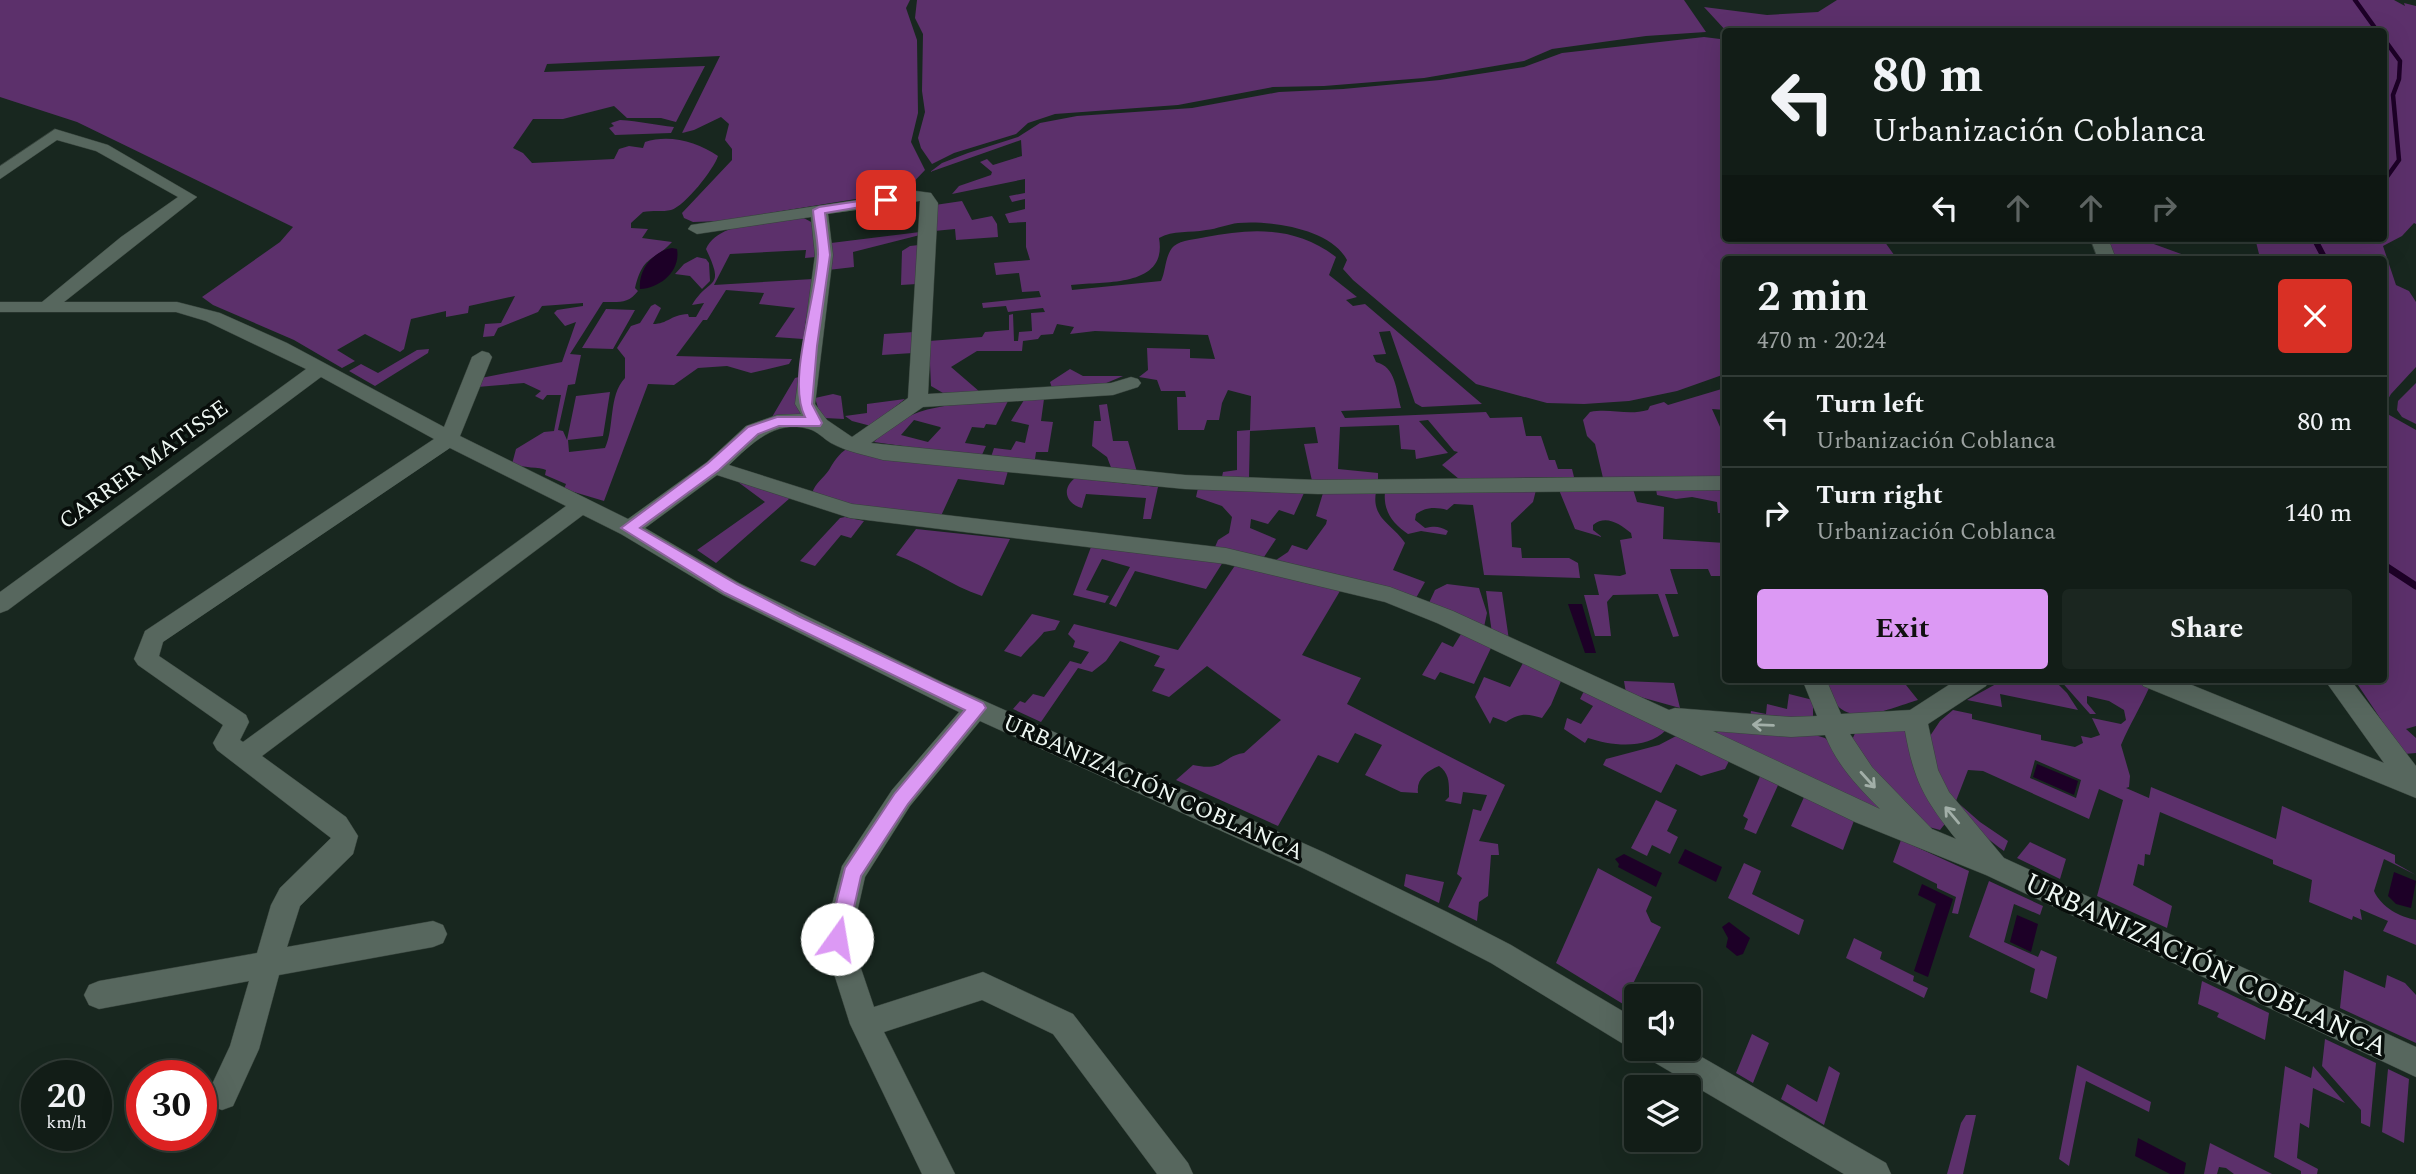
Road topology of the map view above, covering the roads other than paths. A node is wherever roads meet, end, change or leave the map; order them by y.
1 (0, 174) edge
2 (819, 210) junction
3 (697, 229) dead end
4 (0, 307) edge
5 (46, 307) junction
6 (482, 357) dead end
7 (319, 369) junction
8 (1131, 383) dead end
9 (918, 401) junction
10 (815, 423) junction
11 (449, 439) junction
12 (854, 445) junction
13 (713, 467) junction
14 (1722, 483) edge
15 (582, 505) junction
16 (629, 528) junction
17 (0, 604) edge
18 (1816, 683) edge
19 (1971, 683) edge
20 (2162, 683) edge
21 (2339, 683) edge
22 (977, 708) junction
23 (1659, 716) junction
24 (1915, 720) junction
25 (1831, 723) junction
26 (243, 756) junction
27 (2416, 786) edge
28 (1934, 843) junction
29 (1996, 867) junction
30 (433, 934) dead end
31 (268, 962) junction
32 (99, 995) dead end
33 (864, 1024) junction
34 (1624, 1028) edge
35 (1679, 1061) edge
36 (2416, 1062) edge
37 (222, 1095) dead end
38 (939, 1174) edge
39 (1177, 1174) edge
40 (1875, 1174) edge

1 - 5 street
2 - 3 street
2 - 9 street
2 - 10 street
4 - 5 street, URBANIZACIÓN COBLANCA
5 - 7 street, URBANIZACIÓN COBLANCA
6 - 11 street
7 - 11 street, URBANIZACIÓN COBLANCA
7 - 17 street, CARRER MATISSE
8 - 9 street
9 - 12 street
10 - 12 street
10 - 13 street
11 - 15 street, URBANIZACIÓN COBLANCA
11 - 26 street
12 - 14 street
13 - 16 street
13 - 23 street, URBANIZACIÓN COBLANCA
15 - 16 street, URBANIZACIÓN COBLANCA
15 - 26 street
16 - 22 street, URBANIZACIÓN COBLANCA
18 - 25 street, URBANIZACIÓN COBLANCA
19 - 24 street
20 - 27 street
21 - 27 street
22 - 33 street
22 - 34 street, URBANIZACIÓN COBLANCA
25 -> 23 street, URBANIZACIÓN COBLANCA
23 - 28 street, URBANIZACIÓN COBLANCA
24 - 25 street, URBANIZACIÓN COBLANCA
29 -> 24 street, URBANIZACIÓN COBLANCA
25 -> 28 street, URBANIZACIÓN COBLANCA
26 - 31 street
28 - 29 street, URBANIZACIÓN COBLANCA
29 - 36 street, URBANIZACIÓN COBLANCA
30 - 31 street
31 - 32 street
31 - 37 street
33 - 38 street
33 - 39 street
35 - 40 street

